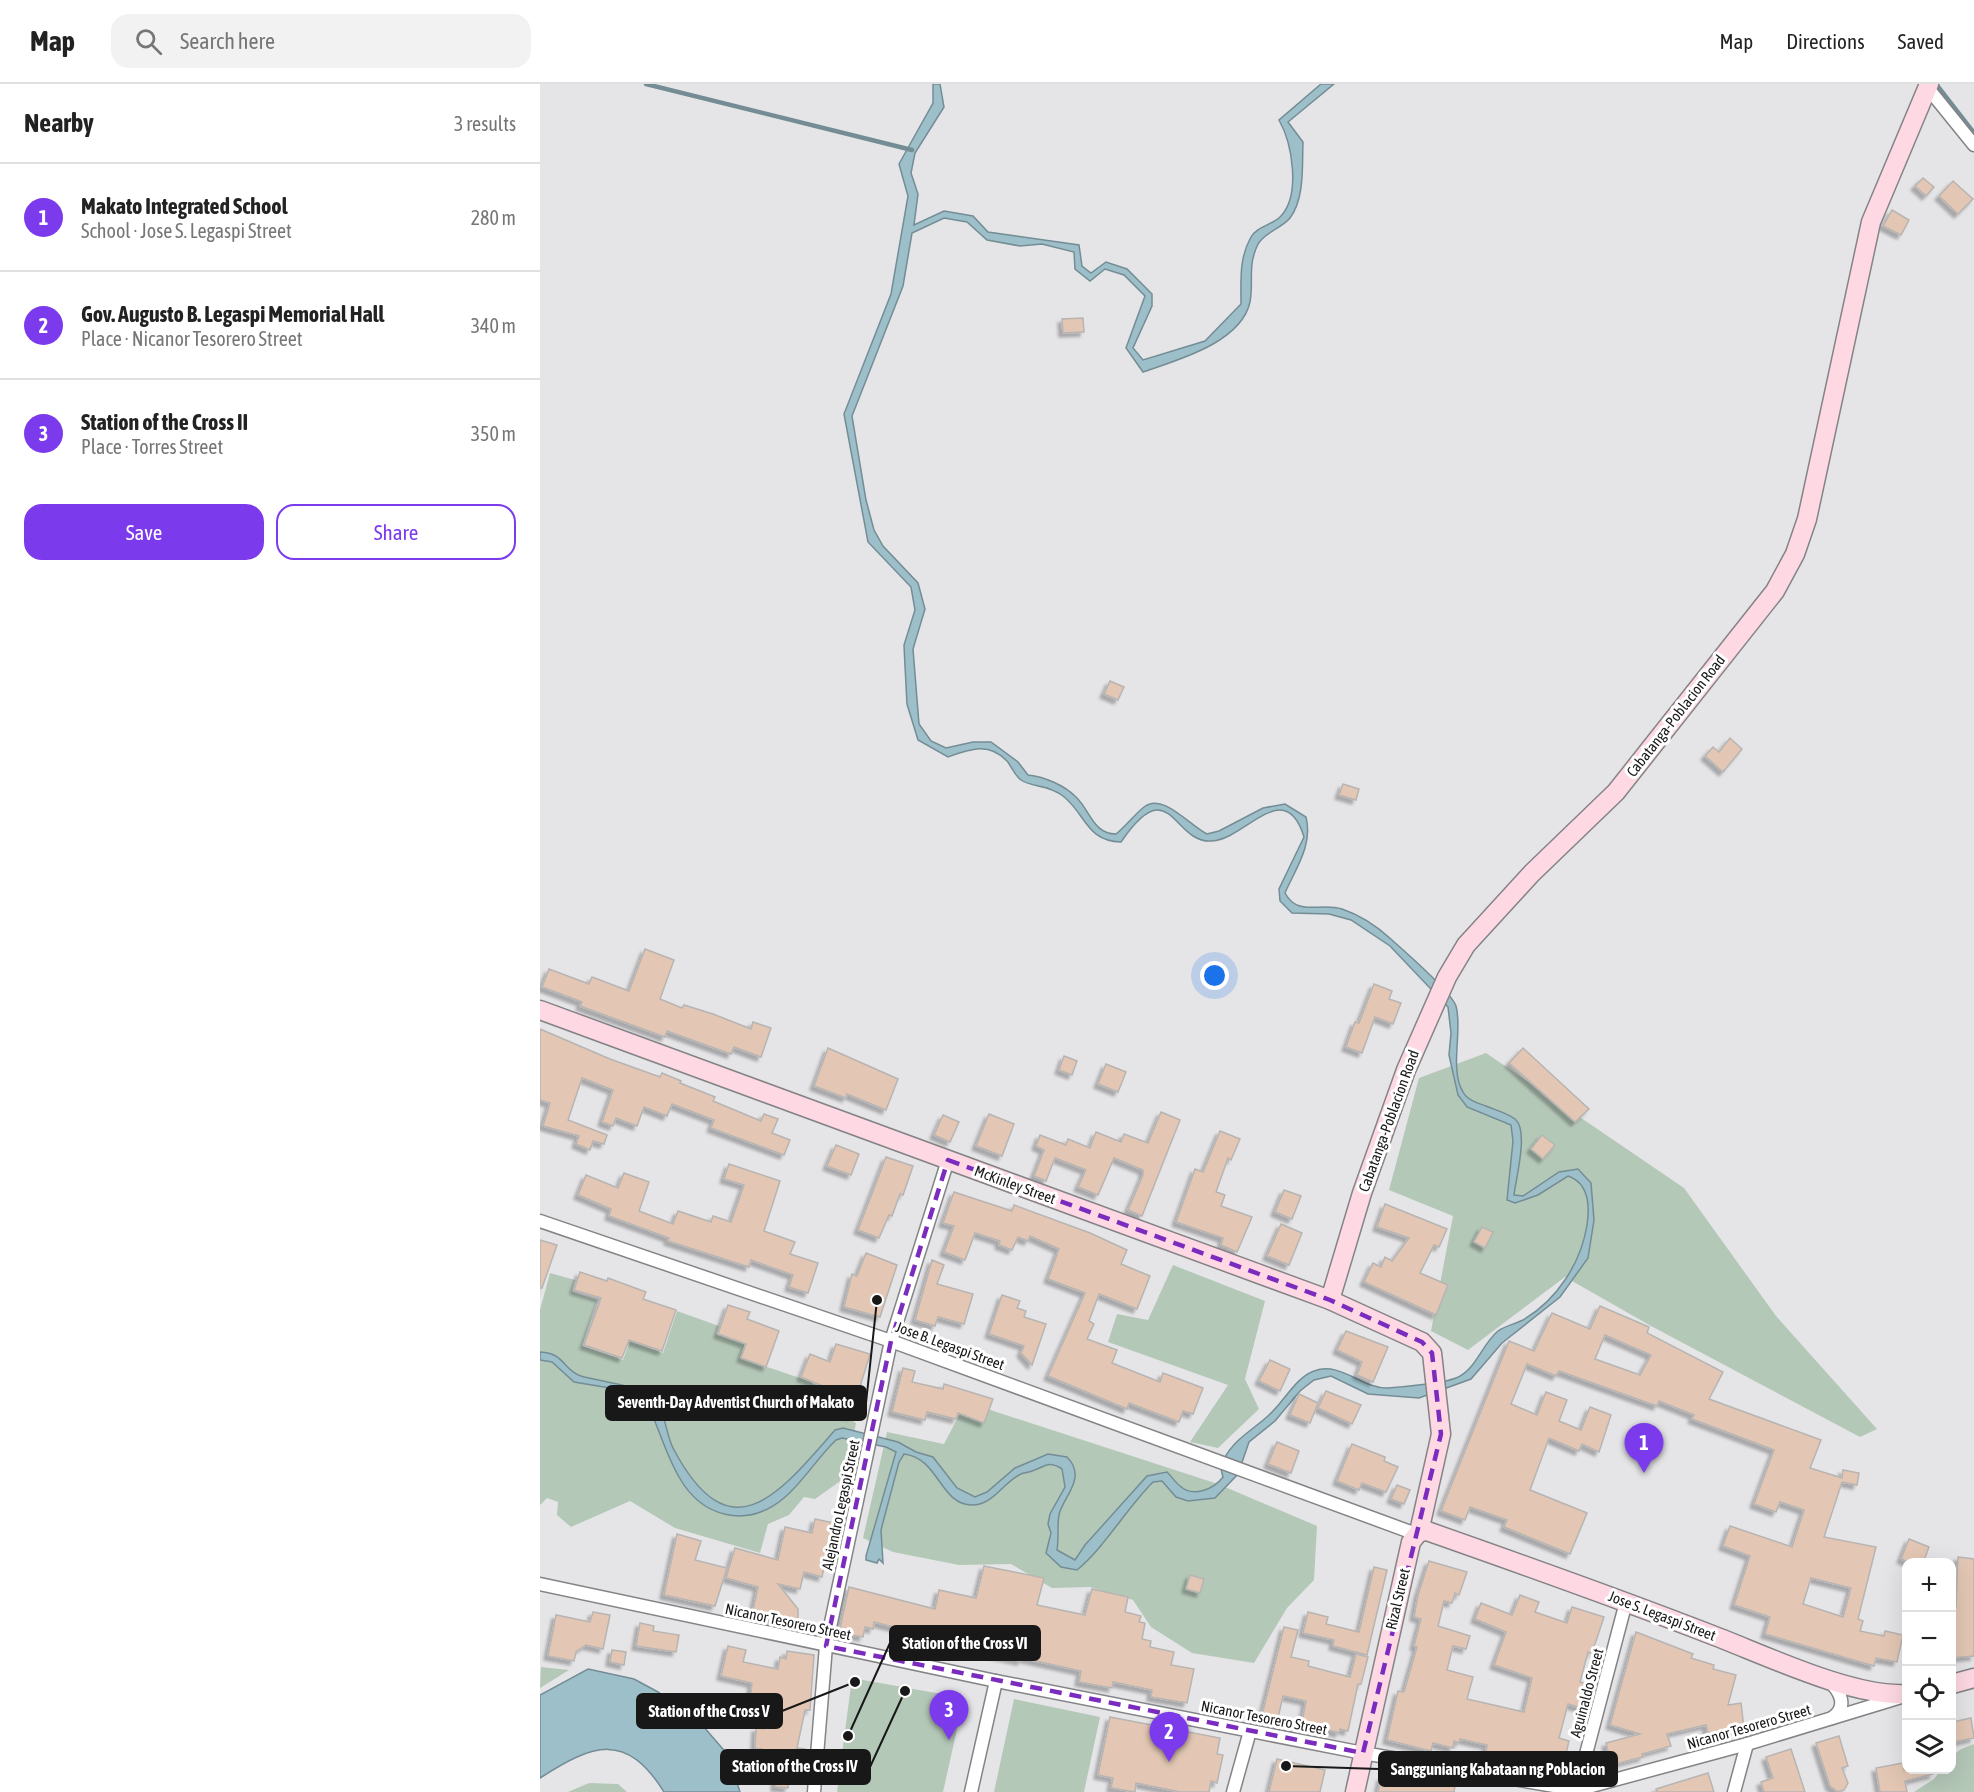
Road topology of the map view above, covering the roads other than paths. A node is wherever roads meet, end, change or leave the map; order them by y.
1 (1928, 85) edge
2 (1974, 145) edge
3 (540, 1010) edge
4 (948, 1160) junction
5 (540, 1221) edge
6 (1330, 1300) junction
7 (891, 1341) junction
8 (1438, 1408) joint
9 (1245, 1471) joint
10 (1417, 1533) junction
11 (540, 1584) edge
12 (1626, 1602) junction
13 (826, 1646) junction
14 (1826, 1678) junction
15 (1974, 1678) edge
16 (996, 1681) junction
17 (1956, 1683) edge
18 (1902, 1695) edge
19 (1902, 1696) edge
20 (1827, 1720) junction
21 (1250, 1731) junction
22 (1747, 1744) junction
23 (1363, 1753) junction
24 (1577, 1791) edge
25 (814, 1792) edge
26 (971, 1792) edge
27 (1233, 1792) edge
28 (1354, 1792) edge
29 (1734, 1792) edge

1 - 2 street
1 - 6 street, Cabatanga-Poblacion Road
3 - 4 street, McKinley Street
4 - 6 street, McKinley Street
4 - 7 street, Alejandro Legaspi Street
5 - 7 street, Jose B. Legaspi Street
6 - 8 street, McKinley Street
7 - 9 street, Jose B. Legaspi Street
7 - 13 street, Alejandro Legaspi Street
8 - 10 street, Rizal Street
9 - 10 street, Jose S. Legaspi Street
10 - 12 street, Jose S. Legaspi Street
10 - 23 street, Rizal Street
11 - 13 street, Nicanor Tesorero Street
12 - 14 street, Jose S. Legaspi Street
12 - 24 street, Aguinaldo Street
13 - 16 street, Nicanor Tesorero Street
13 - 25 street, Alejandro Legaspi Street
14 - 18 street, Jose S. Legaspi Street
14 - 20 street
15 - 17 street
16 - 21 street, Nicanor Tesorero Street
16 - 26 street
19 - 20 street, Nicanor Tesorero Street
20 - 22 street, Nicanor Tesorero Street
21 - 23 street, Nicanor Tesorero Street
21 - 27 street
22 - 24 street, Nicanor Tesorero Street
22 - 29 street
23 - 24 street, Nicanor Tesorero Street
23 - 28 street, Rizal Street

